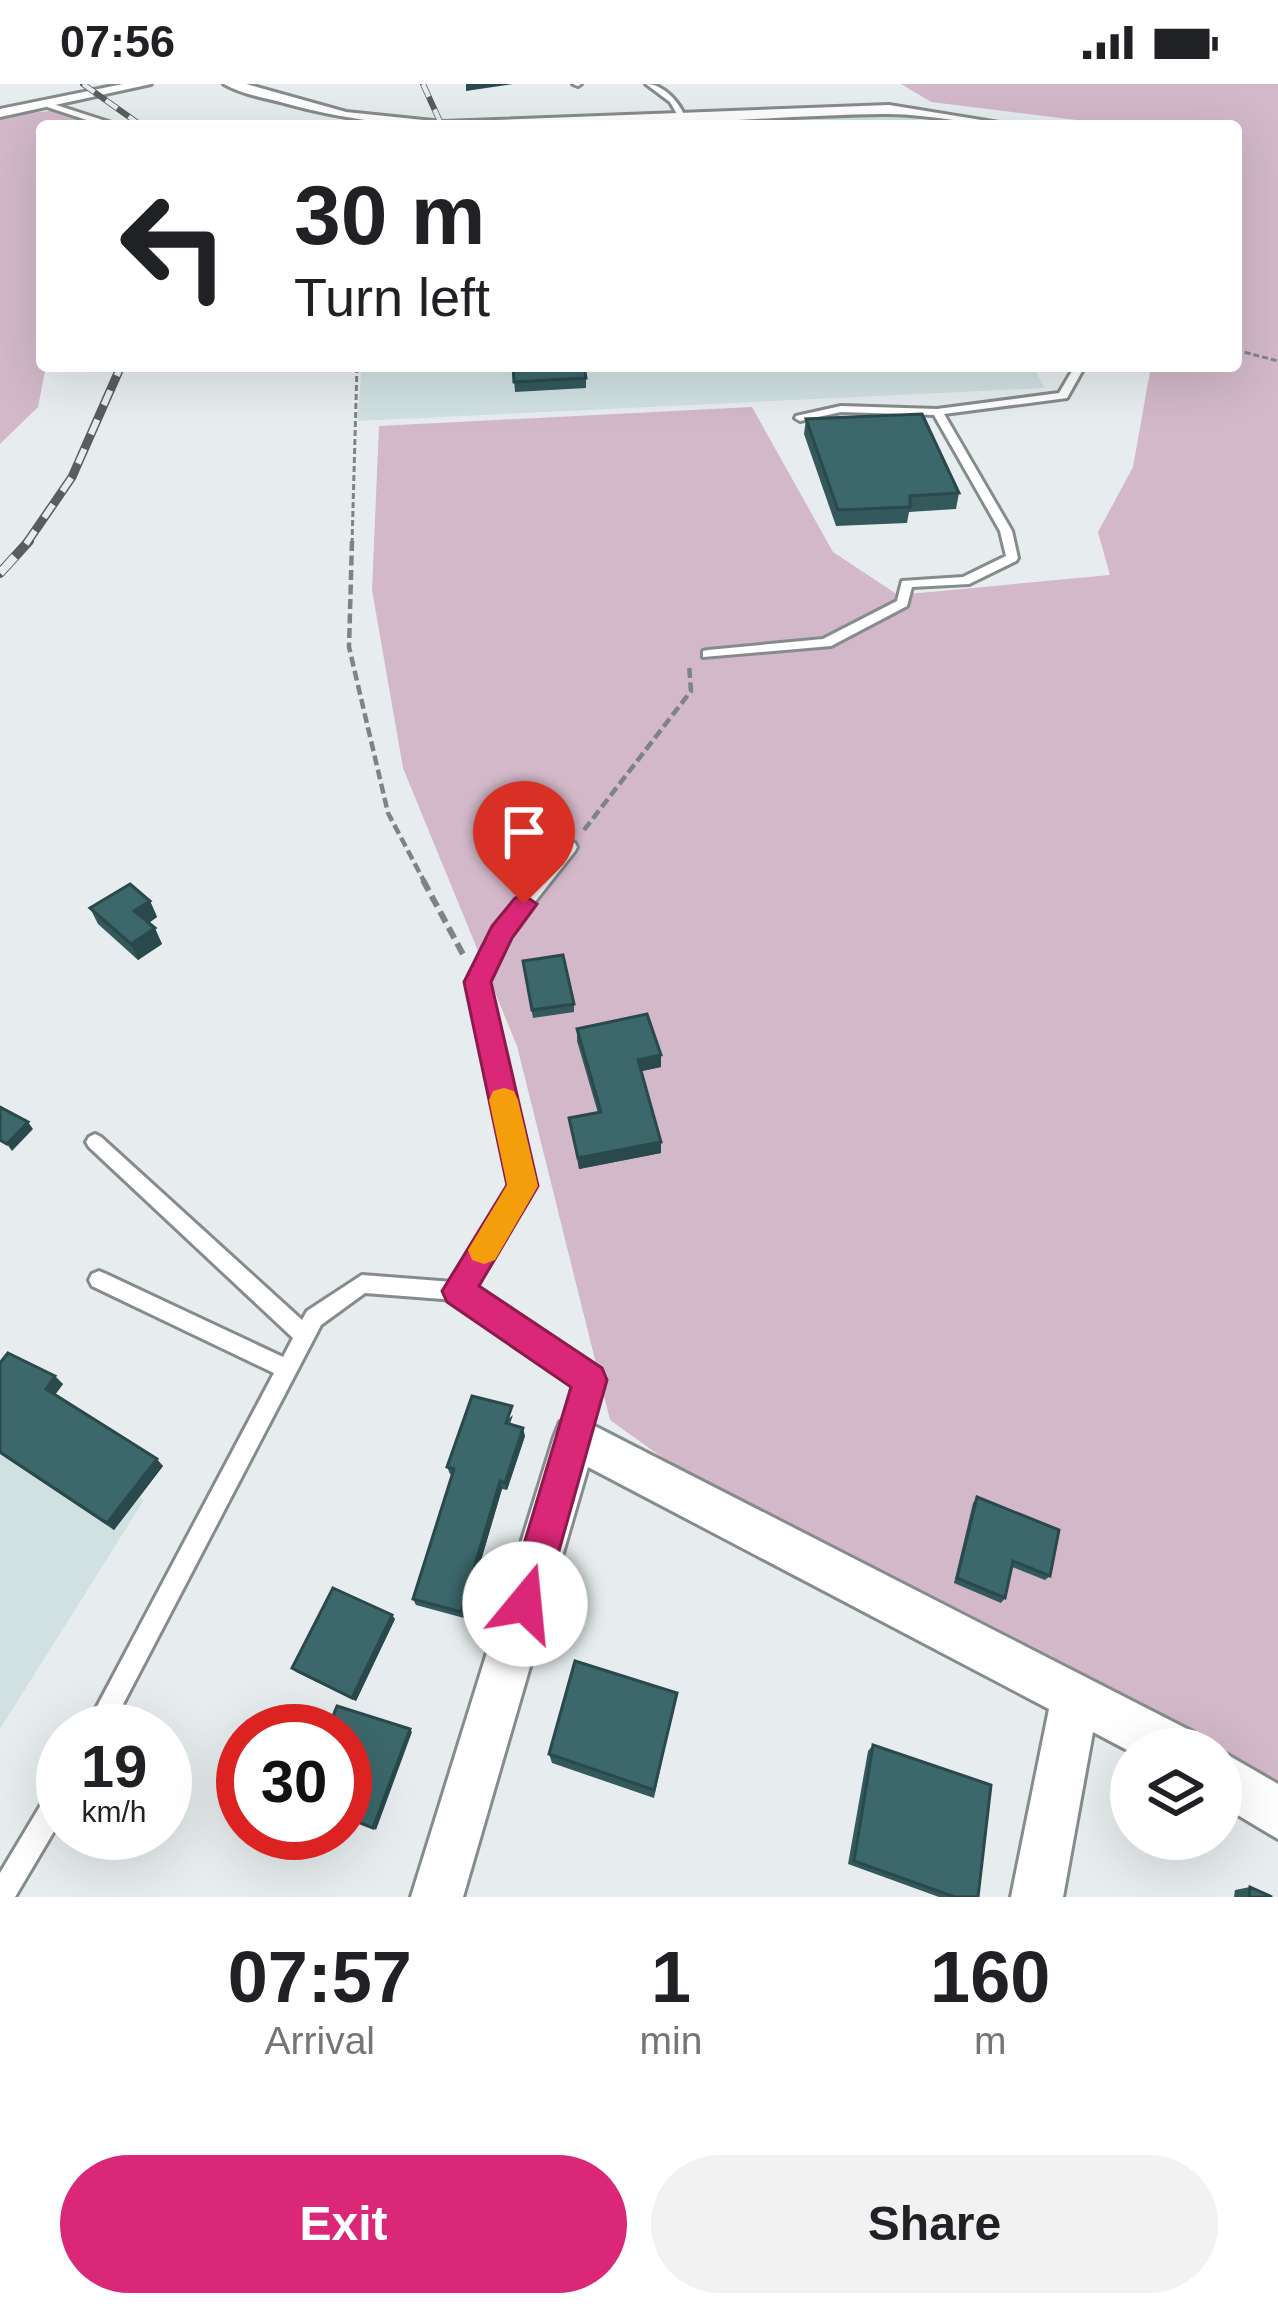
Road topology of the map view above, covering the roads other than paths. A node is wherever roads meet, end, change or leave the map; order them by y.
1 (145, 84) edge
2 (231, 84) edge
3 (649, 84) edge
4 (50, 105) junction
5 (0, 113) edge
6 (683, 117) junction
7 (94, 120) edge
8 (384, 120) edge
9 (603, 120) edge
10 (968, 120) edge
11 (1077, 372) edge
12 (937, 412) junction
13 (800, 418) dead end
14 (708, 654) road end
15 (570, 848) road end
16 (95, 1142) dead end
17 (99, 1280) dead end
18 (458, 1291) junction
19 (303, 1334) junction
20 (287, 1369) junction
21 (575, 1436) junction
22 (1075, 1696) junction
23 (109, 1704) edge
24 (1136, 1728) edge
25 (1242, 1790) edge
26 (1278, 1814) edge
27 (36, 1837) edge
28 (0, 1897) edge
29 (437, 1897) edge
30 (1037, 1897) edge

1 - 4 street
2 - 8 street
3 - 6 lane
4 - 5 street
4 - 7 lane
6 - 9 street
6 - 10 street
11 - 12 lane
12 - 13 lane
12 - 14 lane
15 - 18 lane
16 - 19 lane
17 - 20 lane
18 - 19 lane
18 - 21 lane
19 - 20 lane
20 - 23 lane
21 - 22 street
21 - 29 street
22 - 24 street
22 - 30 street
25 - 26 street
27 - 28 lane

